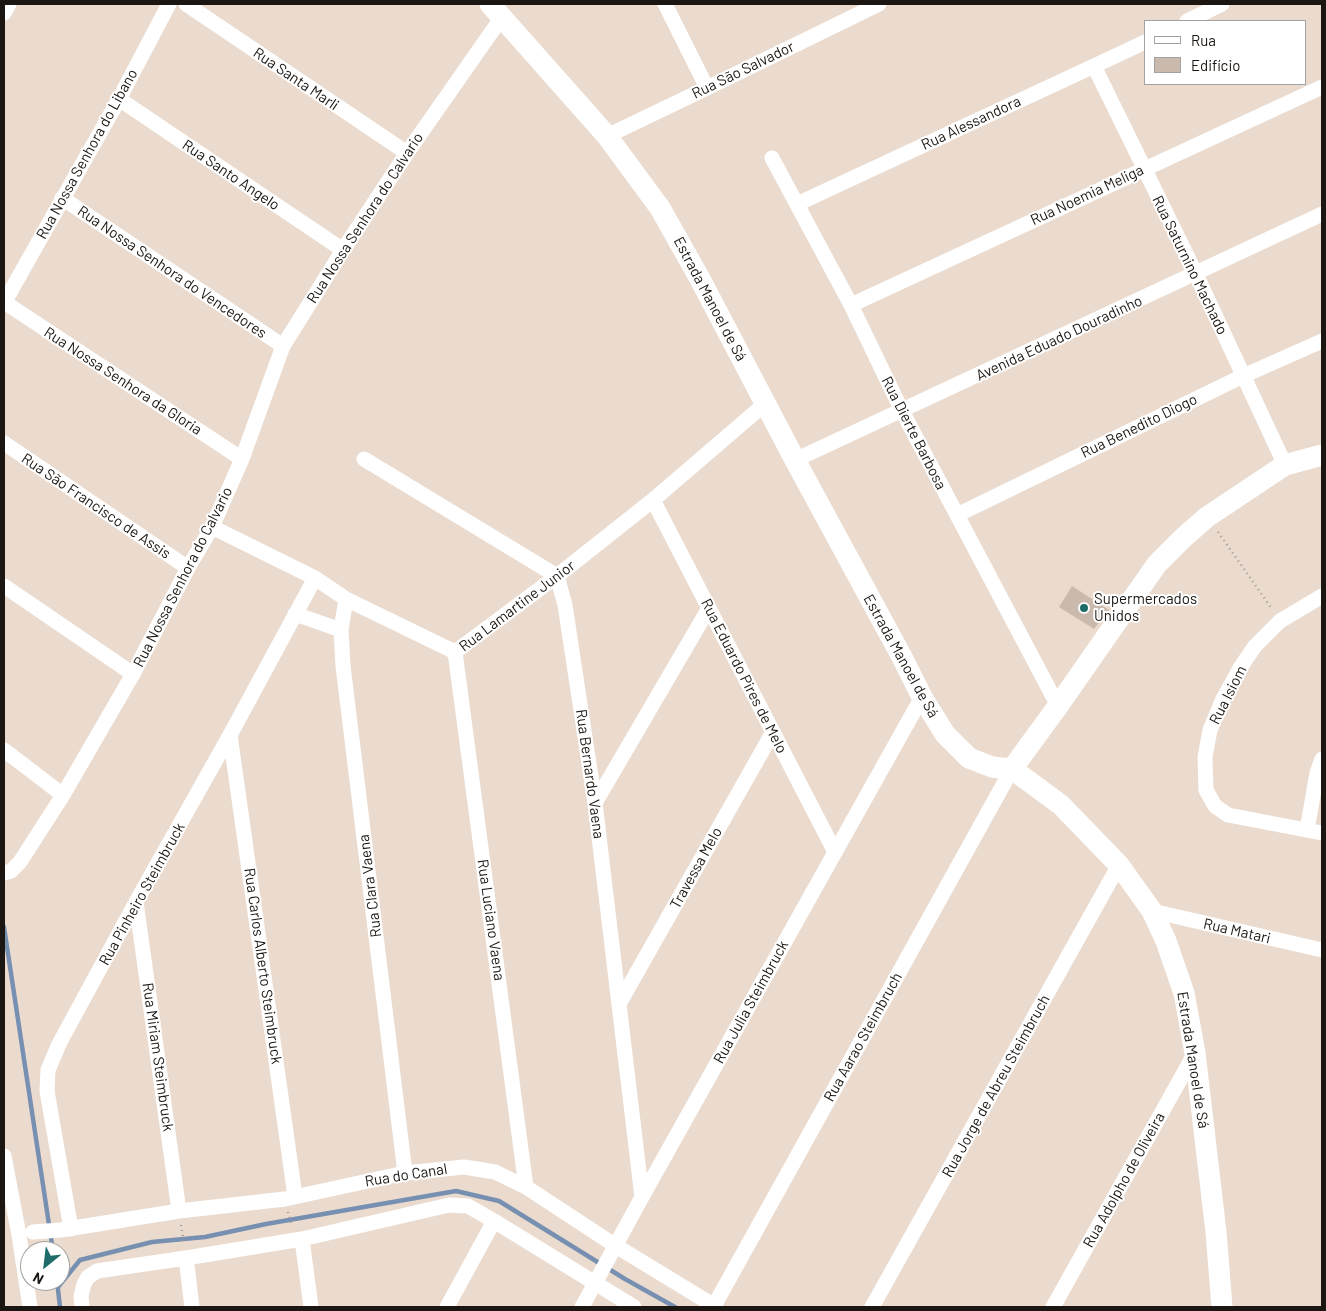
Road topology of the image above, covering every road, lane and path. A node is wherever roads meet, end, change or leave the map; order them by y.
1 (9, 4) edge
2 (169, 4) edge
3 (186, 4) edge
4 (665, 4) edge
5 (879, 4) edge
6 (1222, 4) edge
7 (496, 10) edge
8 (4, 13) edge
9 (1188, 20) edge
10 (1144, 42) edge
11 (1094, 66) junction
12 (707, 88) junction
13 (1322, 88) edge
14 (119, 99) junction
15 (607, 136) junction
16 (407, 153) junction
17 (772, 158) dead end
18 (1144, 169) junction
19 (62, 198) junction
20 (797, 204) junction
21 (1322, 214) edge
22 (343, 250) junction
23 (1196, 274) junction
24 (4, 303) edge
25 (852, 305) junction
26 (1322, 341) edge
27 (283, 346) junction
28 (1243, 376) junction
29 (766, 403) junction
30 (902, 411) junction
31 (4, 443) edge
32 (1322, 455) edge
33 (242, 459) junction
34 (364, 459) dead end
35 (795, 460) junction
36 (1285, 465) junction
37 (653, 500) junction
38 (957, 515) junction
39 (1207, 517) junction
40 (212, 527) junction
41 (188, 568) junction
42 (557, 576) junction
43 (315, 578) junction
44 (4, 586) edge
45 (1322, 596) edge
46 (346, 599) junction
47 (709, 608) junction
48 (296, 614) junction
49 (1280, 621) junction
50 (342, 630) junction
51 (455, 652) junction
52 (133, 674) junction
53 (922, 697) junction
54 (1058, 706) junction
55 (773, 732) junction
56 (230, 735) junction
57 (4, 750) edge
58 (1322, 759) edge
59 (1012, 769) junction
60 (64, 794) junction
61 (594, 803) junction
62 (1307, 830) junction
63 (1322, 833) edge
64 (835, 852) junction
65 (1119, 865) junction
66 (7, 872) edge
67 (136, 902) junction
68 (1152, 911) junction
69 (1322, 950) edge
70 (619, 1004) junction
71 (1195, 1054) junction
72 (4, 1156) edge
73 (405, 1173) junction
74 (526, 1187) junction
75 (642, 1197) junction
76 (291, 1200) junction
77 (180, 1217) junction
78 (494, 1221) junction
79 (66, 1229) junction
80 (33, 1232) dead end
81 (297, 1233) junction
82 (614, 1250) junction
83 (186, 1255) junction
84 (597, 1281) junction
85 (30, 1307) edge
86 (82, 1307) edge
87 (192, 1307) edge
88 (311, 1307) edge
89 (447, 1307) edge
90 (582, 1307) edge
91 (634, 1307) edge
92 (715, 1307) edge
93 (872, 1307) edge
94 (1053, 1307) edge
95 (1222, 1307) edge

1 - 8 street
2 - 14 street, Rua Nossa Senhora do Libano
3 - 16 street, Rua Santa Marli
4 - 12 street
5 - 12 street, Rua São Salvador
6 - 9 street
7 - 15 main road, Estrada Manoel de Sá
7 - 16 street, Rua Nossa Senhora do Calvario
10 - 11 street, Rua Alessandora
11 - 18 street, Rua Saturnino Machado
11 - 20 street, Rua Alessandora
12 - 15 street, Rua São Salvador
13 - 18 street, Rua Noemia Meliga
14 - 19 street, Rua Nossa Senhora do Libano
14 - 22 street, Rua Santo Angelo
15 - 29 main road, Estrada Manoel de Sá
16 - 22 street, Rua Nossa Senhora do Calvario
17 - 20 street, Rua Dierte Barbosa
18 - 23 street, Rua Saturnino Machado
18 - 25 street, Rua Noemia Meliga
19 - 24 street, Rua Nossa Senhora do Libano
19 - 27 street, Rua Nossa Senhora do Vencedores
20 - 25 street, Rua Dierte Barbosa
21 - 23 street, Avenida Eduado Douradinho
22 - 27 street, Rua Nossa Senhora do Calvario
23 - 28 street, Rua Saturnino Machado
23 - 30 street, Avenida Eduado Douradinho
24 - 33 street, Rua Nossa Senhora da Gloria
25 - 30 street, Rua Dierte Barbosa
26 - 28 street, Rua Benedito Diogo
27 - 33 street, Rua Nossa Senhora do Calvario
28 - 36 street, Rua Saturnino Machado
28 - 38 street, Rua Benedito Diogo
29 - 35 main road, Estrada Manoel de Sá
29 - 37 street, Rua Lamartine Junior
30 - 35 street, Avenida Eduado Douradinho
30 - 38 street, Rua Dierte Barbosa
31 - 41 street, Rua São Francisco de Assis
32 - 36 main road
33 - 40 street, Rua Nossa Senhora do Calvario
34 - 42 street
35 - 53 main road, Estrada Manoel de Sá
36 - 39 main road
37 - 42 street, Rua Lamartine Junior
37 - 47 street, Rua Eduardo Pires de Melo
38 - 54 street, Rua Dierte Barbosa
39 - 49 path
39 - 54 main road
40 - 41 street, Rua Nossa Senhora do Calvario
40 - 43 street, Rua Lamartine Junior
41 - 52 street, Rua Nossa Senhora do Calvario
42 - 51 street, Rua Lamartine Junior
42 - 61 street, Rua Bernardo Vaena
43 - 46 street, Rua Lamartine Junior
43 - 48 street, Rua Pinheiro Steimbruck
44 - 52 street
45 - 49 street, Rua Isiom
46 - 50 street, Rua Clara Vaena
46 - 51 street, Rua Lamartine Junior
47 - 55 street, Rua Eduardo Pires de Melo
47 - 61 street
48 - 50 street
48 - 56 street, Rua Pinheiro Steimbruck
49 - 62 street, Rua Isiom
50 - 73 street, Rua Clara Vaena
51 - 74 street, Rua Luciano Vaena
52 - 60 street, Rua Nossa Senhora do Calvario
53 - 59 main road, Estrada Manoel de Sá
53 - 64 street, Rua Julia Steimbruck
54 - 59 main road
55 - 64 street, Rua Eduardo Pires de Melo
55 - 70 street, Travessa Melo
56 - 67 street, Rua Pinheiro Steimbruck
56 - 76 street, Rua Carlos Alberto Steimbruck
57 - 60 street
58 - 62 street
59 - 65 main road, Estrada Manoel de Sá
59 - 92 street, Rua Aarao Steimbruch
60 - 66 street, Rua Nossa Senhora do Calvario
61 - 70 street, Rua Bernardo Vaena
62 - 63 street, Rua Isiom
64 - 75 street, Rua Julia Steimbruck
65 - 68 main road, Estrada Manoel de Sá
65 - 93 street, Rua Jorge de Abreu Steimbruch
67 - 77 street, Rua Miriam Steimbruck
67 - 79 street, Rua Pinheiro Steimbruck
68 - 69 street, Rua Matari
68 - 71 main road, Estrada Manoel de Sá
70 - 75 street, Rua Bernardo Vaena
71 - 94 street, Rua Adolpho de Oliveira
71 - 95 main road, Estrada Manoel de Sá
72 - 85 street
73 - 74 street, Rua do Canal
73 - 76 street, Rua do Canal
74 - 82 street, Rua do Canal
75 - 82 street, Rua Julia Steimbruck
76 - 77 street, Rua do Canal
76 - 81 path
77 - 79 street, Rua do Canal
77 - 83 path
78 - 81 street
78 - 84 street
78 - 89 street
79 - 80 street, Rua do Canal
81 - 83 street
81 - 88 street
82 - 84 street, Rua Julia Steimbruck
82 - 92 street, Rua do Canal
83 - 86 street
83 - 87 street
84 - 90 street, Rua Julia Steimbruck
84 - 91 street

